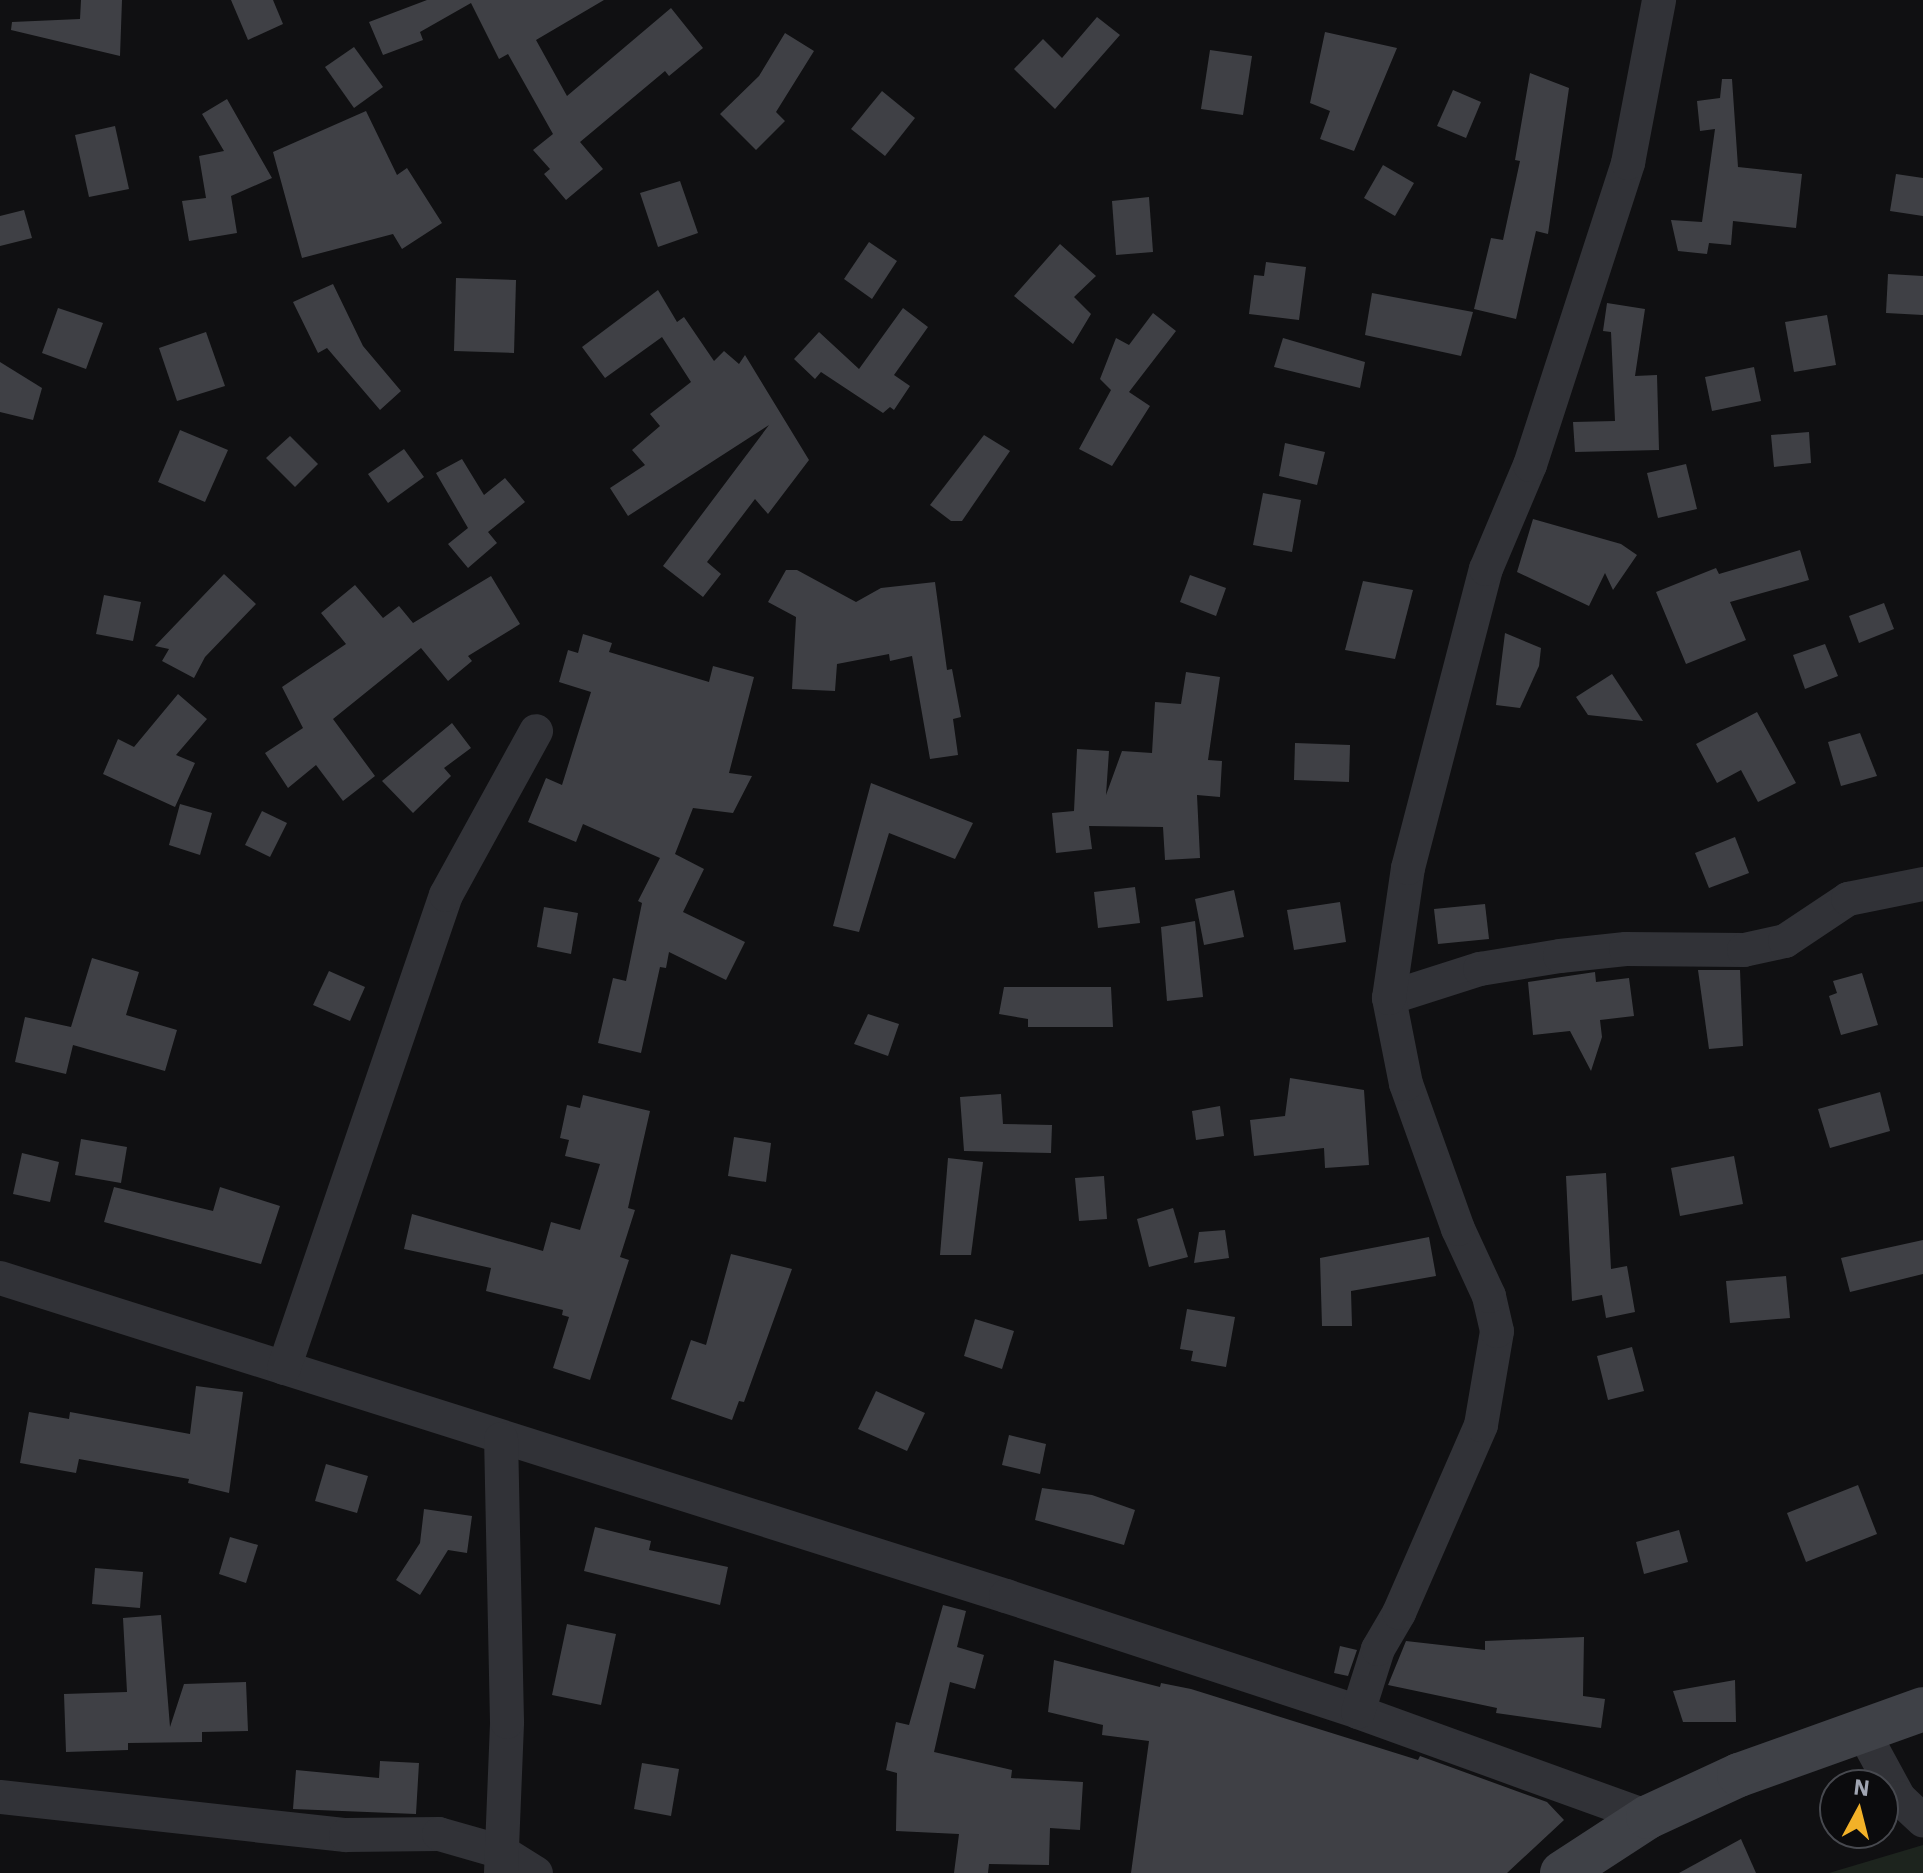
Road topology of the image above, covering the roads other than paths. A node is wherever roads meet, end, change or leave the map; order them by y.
1 (1659, 0) edge
2 (536, 731) dead end
3 (1923, 884) edge
4 (1389, 998) junction
5 (0, 1278) edge
6 (284, 1368) junction
7 (501, 1439) junction
8 (1923, 1709) edge
9 (1358, 1712) junction
10 (1862, 1730) junction
11 (0, 1797) edge
12 (1648, 1817) junction
13 (1923, 1820) edge
14 (502, 1862) edge
15 (536, 1873) edge
16 (1562, 1873) edge

1 - 4 street
2 - 6 street
3 - 4 street
4 - 9 street
5 - 6 street
6 - 7 street
7 - 9 street
7 - 14 street
8 - 10 main road
9 - 12 street
10 - 12 main road
10 - 13 street
11 - 14 street
12 - 16 main road
14 - 15 street

